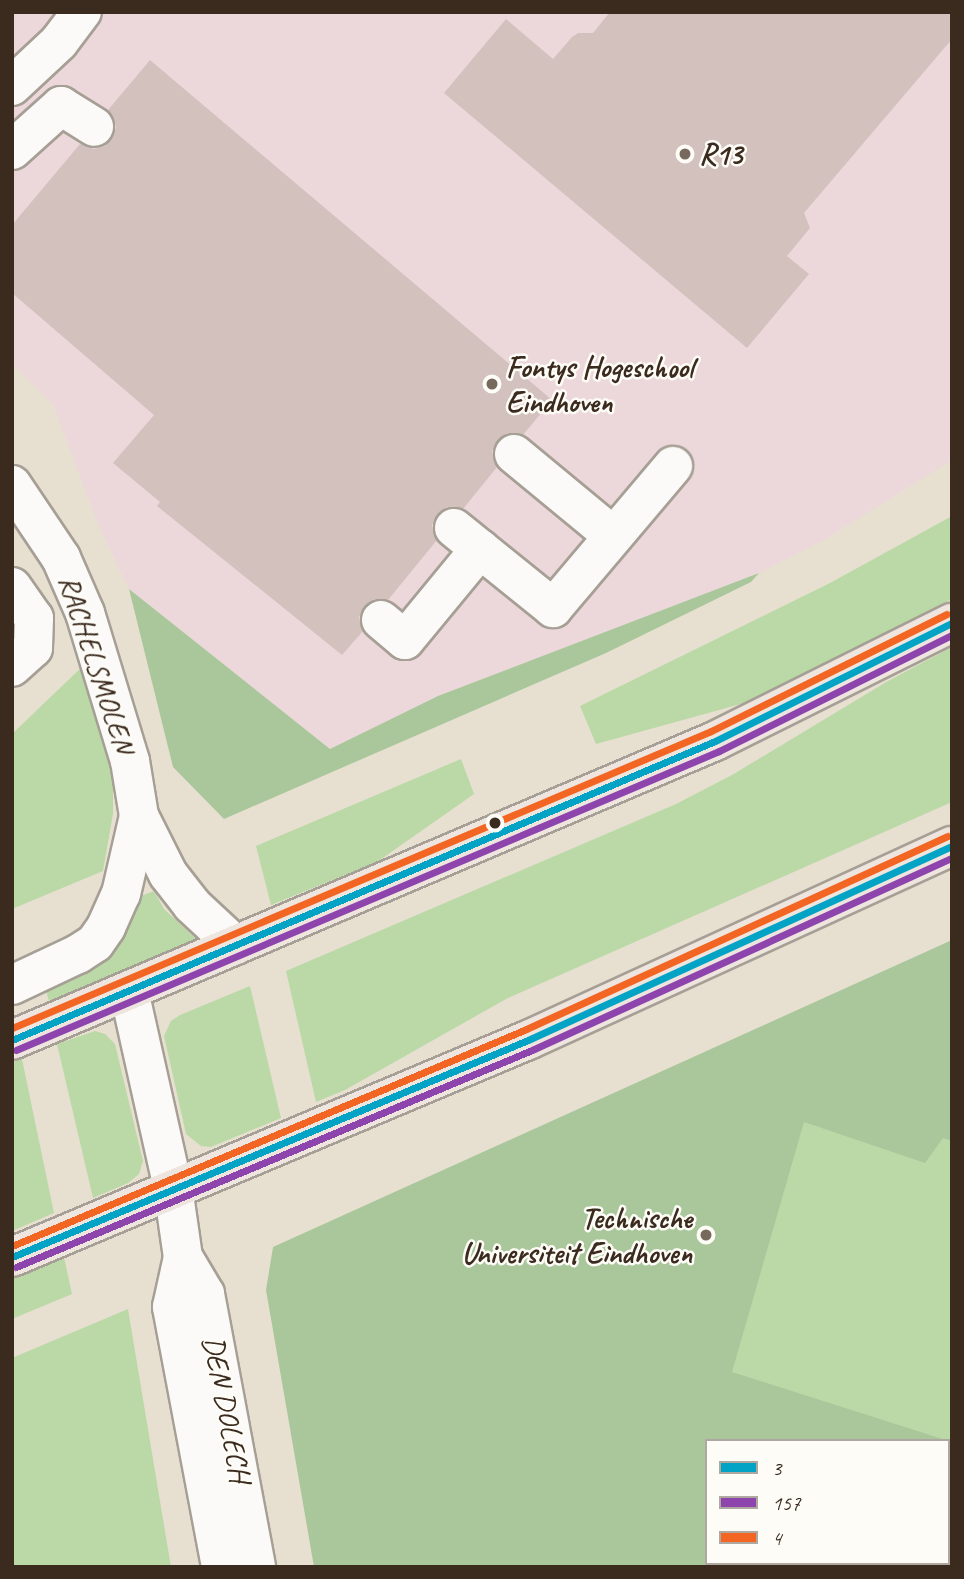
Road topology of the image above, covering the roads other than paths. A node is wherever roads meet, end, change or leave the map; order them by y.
1 (82, 12) edge
2 (12, 86) edge
3 (94, 127) dead end
4 (12, 150) edge
5 (514, 454) dead end
6 (673, 466) dead end
7 (12, 485) edge
8 (613, 536) junction
9 (12, 587) edge
10 (381, 620) dead end
11 (952, 623) edge
12 (12, 667) edge
13 (139, 816) junction
14 (952, 846) edge
15 (236, 945) junction
16 (12, 985) edge
17 (129, 991) junction
18 (12, 1040) edge
19 (173, 1188) junction
20 (12, 1257) edge
21 (183, 1257) junction
22 (221, 1567) edge
23 (256, 1567) edge

1 - 2 street
3 - 4 street
5 - 8 street
6 - 8 street
7 - 13 street, RACHELSMOLEN
8 - 10 street
9 - 12 street
11 - 15 main road
13 - 15 street, RACHELSMOLEN
13 - 16 street, RACHELSMOLEN
14 - 19 main road
15 - 17 main road
17 - 18 main road
17 - 19 street
19 - 20 main road
19 - 21 street, DEN DOLECH
21 - 22 street, DEN DOLECH
21 - 23 street, DEN DOLECH

